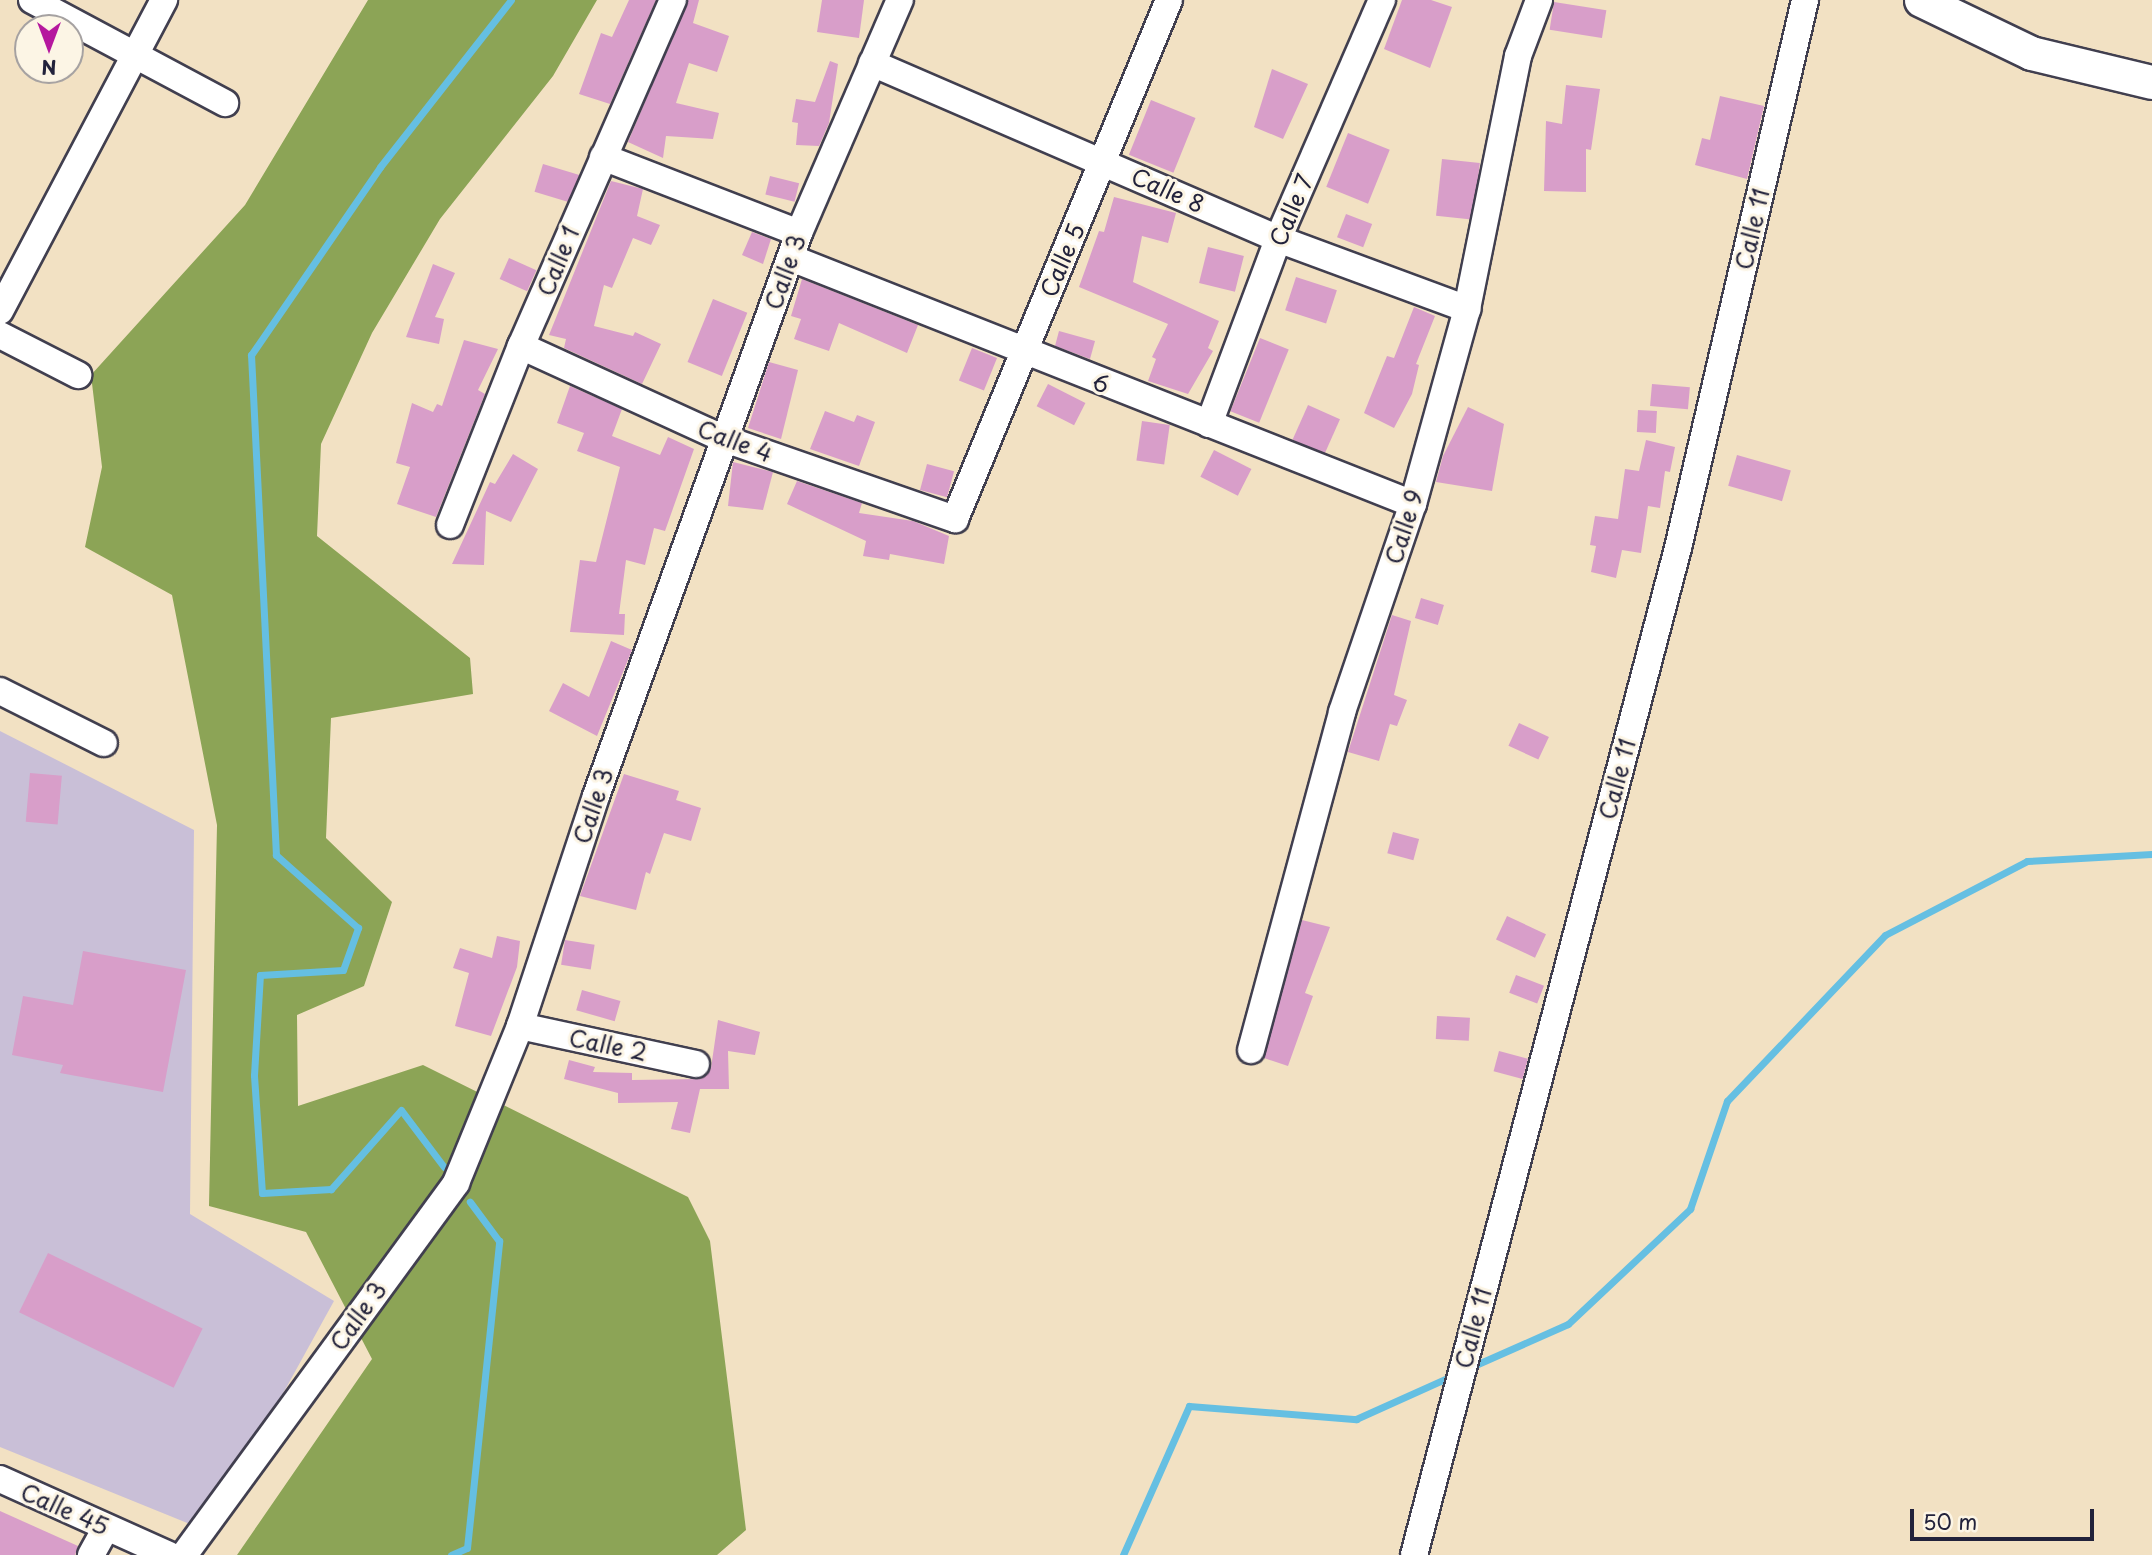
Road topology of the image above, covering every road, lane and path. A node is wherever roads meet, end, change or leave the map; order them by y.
1 (32, 0) edge
2 (164, 0) edge
3 (673, 0) edge
4 (900, 0) edge
5 (1169, 0) edge
6 (1382, 0) edge
7 (1539, 0) edge
8 (1805, 0) edge
9 (1921, 0) edge
10 (136, 54) junction
11 (872, 63) junction
12 (2152, 82) edge
13 (225, 103) dead end
14 (603, 157) junction
15 (1105, 162) junction
16 (1278, 239) junction
17 (795, 245) junction
18 (1467, 309) junction
19 (0, 311) edge
20 (0, 335) edge
21 (521, 346) junction
22 (1022, 353) junction
23 (78, 375) dead end
24 (1209, 424) junction
25 (722, 438) junction
26 (1413, 504) junction
27 (955, 519) joint
28 (450, 525) dead end
29 (0, 691) edge
30 (104, 743) dead end
31 (520, 1026) junction
32 (1251, 1050) dead end
33 (696, 1064) dead end
34 (0, 1479) edge
35 (106, 1528) junction
36 (91, 1555) edge
37 (169, 1555) edge
38 (184, 1555) edge
39 (1414, 1555) edge

1 - 10 street
2 - 10 street
3 - 14 street, Calle 1
4 - 11 street, Calle 3
5 - 15 street, Calle 5
6 - 16 street, Calle 7
7 - 18 street, Calle 9
8 - 39 street, Calle 11
9 - 12 street
10 - 13 street
10 - 19 street
11 - 15 street, Calle 8
11 - 17 street, Calle 3
14 - 17 street, 6
14 - 21 street, Calle 1
15 - 16 street, Calle 8
15 - 22 street, Calle 5
16 - 18 street, Calle 8
16 - 24 street, Calle 7
17 - 22 street, 6
17 - 25 street, Calle 3
18 - 26 street, Calle 9
20 - 23 street
21 - 25 street, Calle 4
21 - 28 street, Calle 1
22 - 24 street, 6
22 - 27 street, Calle 5
24 - 26 street, 6
25 - 27 street, Calle 4
25 - 31 street, Calle 3
26 - 32 street, Calle 9
29 - 30 street
31 - 33 street, Calle 2
31 - 38 street, Calle 3
34 - 35 street, Calle 45
35 - 36 street
35 - 37 street, Calle 45

